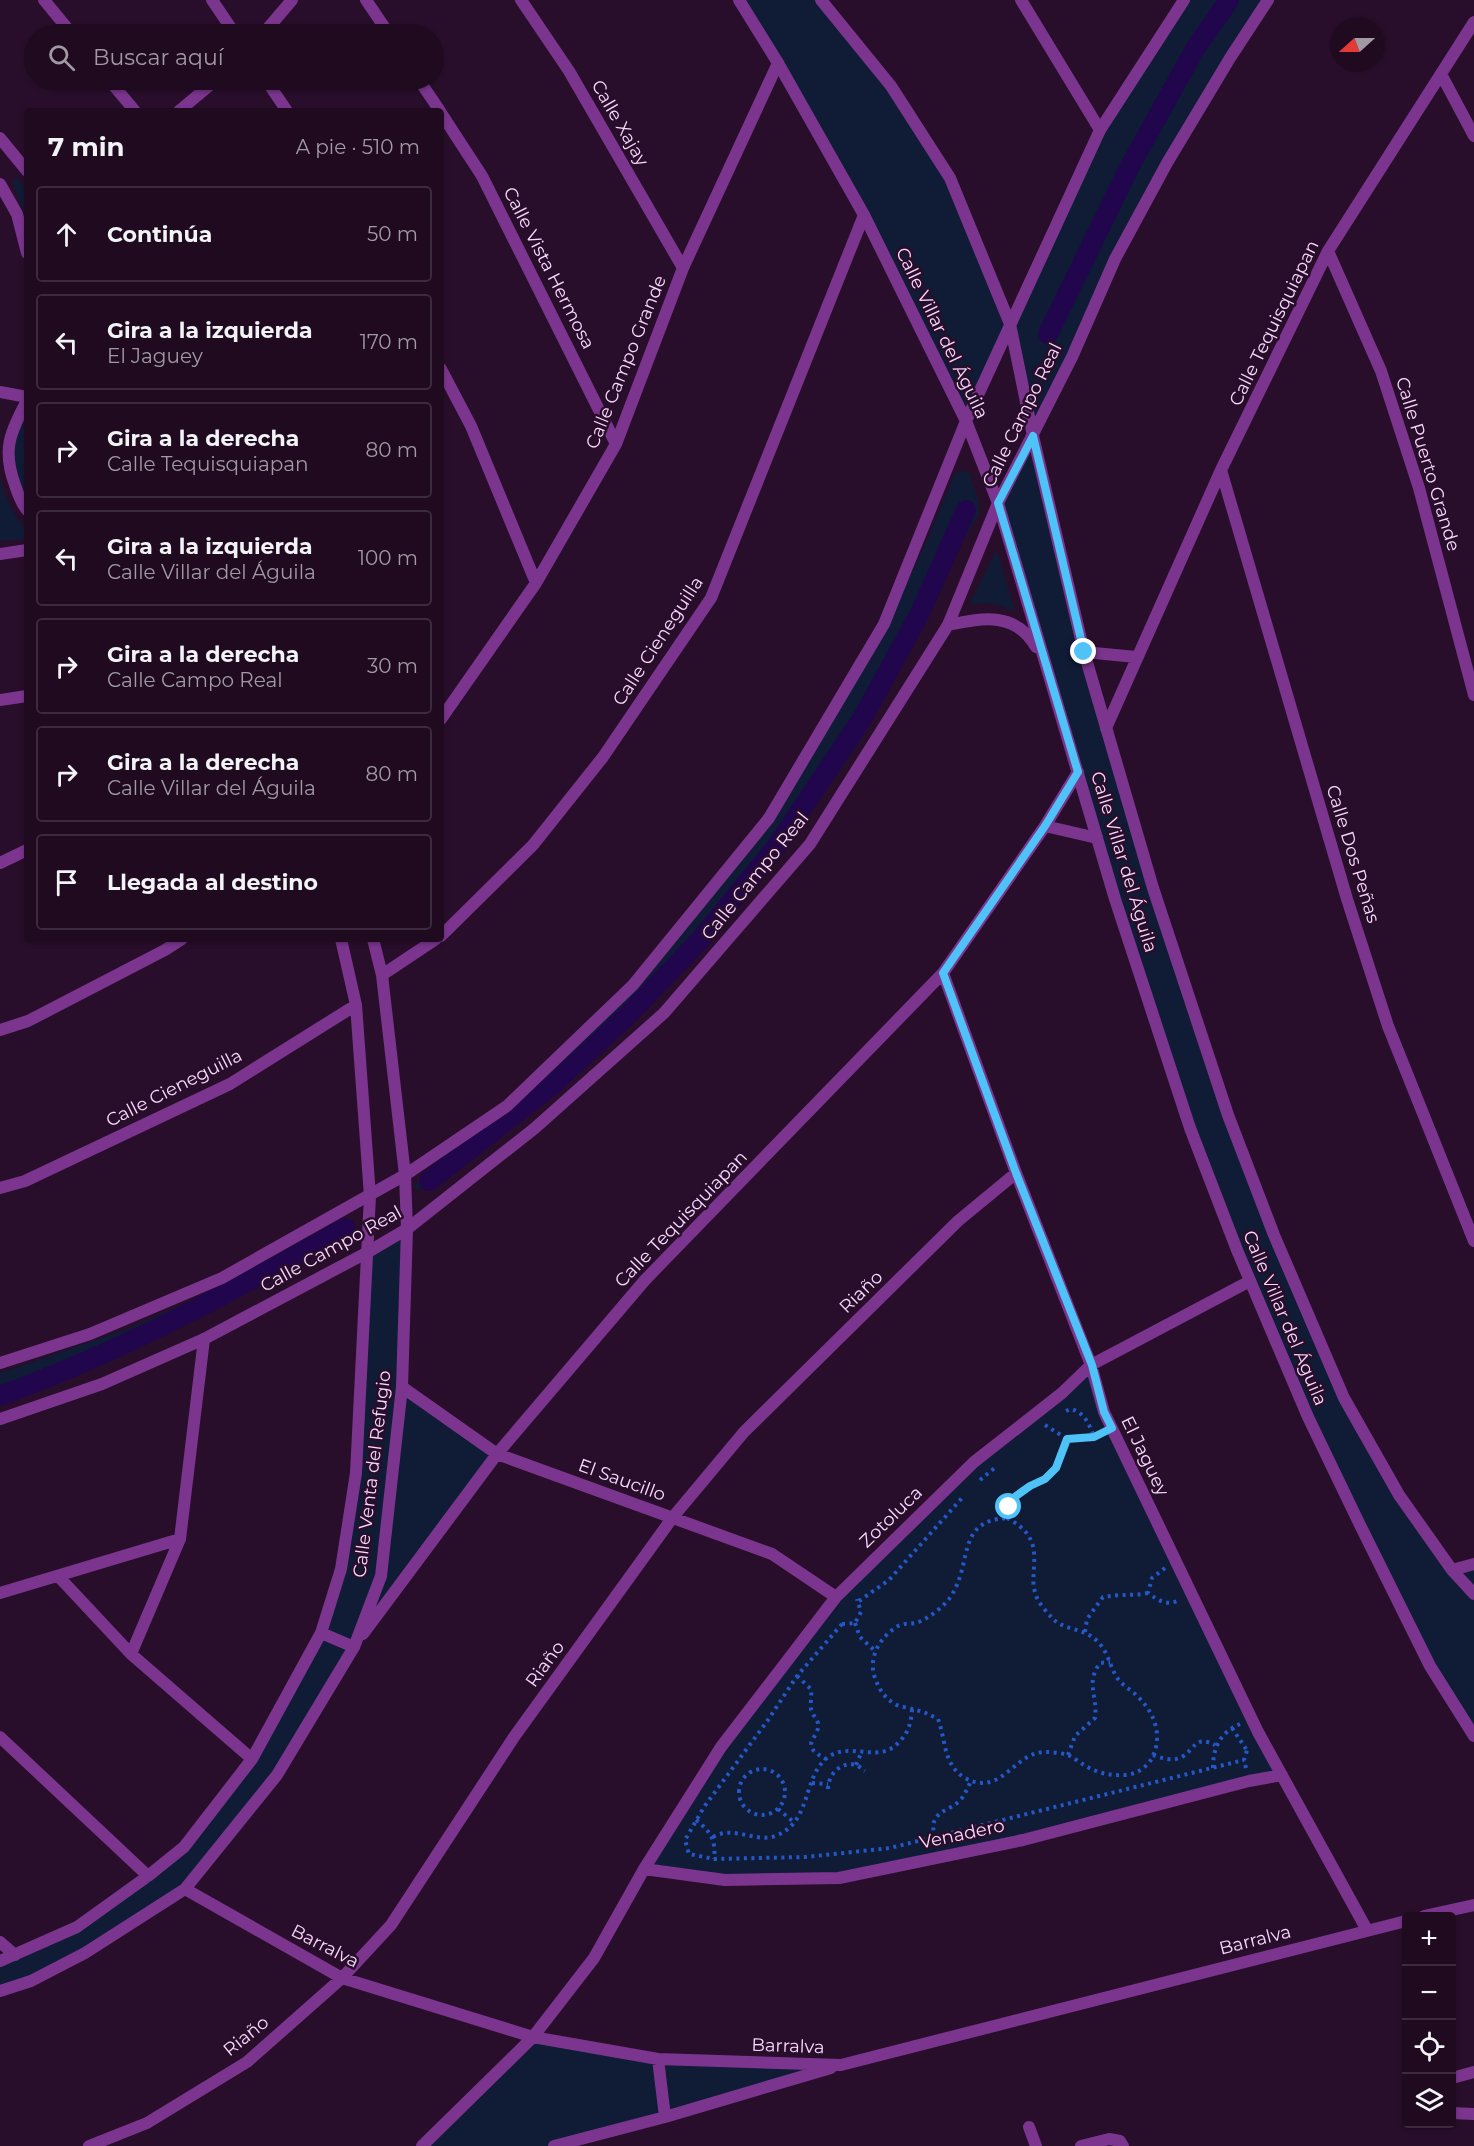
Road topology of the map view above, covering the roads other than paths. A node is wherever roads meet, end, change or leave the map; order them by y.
1 (44, 0) edge
2 (212, 0) edge
3 (292, 0) edge
4 (366, 0) edge
5 (521, 0) edge
6 (739, 0) edge
7 (821, 0) edge
8 (1021, 0) edge
9 (1184, 0) edge
10 (1268, 0) edge
11 (1474, 21) edge
12 (64, 24) edge
13 (228, 24) edge
14 (272, 24) edge
15 (382, 24) edge
16 (778, 63) junction
17 (1441, 74) junction
18 (117, 90) edge
19 (204, 90) edge
20 (273, 90) edge
21 (426, 90) edge
22 (132, 108) edge
23 (182, 108) edge
24 (285, 108) edge
25 (437, 108) edge
26 (444, 118) edge
27 (1100, 130) junction
28 (1474, 136) edge
29 (0, 138) edge
30 (24, 167) edge
31 (0, 184) edge
32 (864, 215) junction
33 (24, 242) edge
34 (1328, 251) junction
35 (683, 268) junction
36 (1010, 324) junction
37 (444, 375) edge
38 (0, 392) edge
39 (24, 398) edge
40 (24, 405) edge
41 (966, 421) junction
42 (0, 432) edge
43 (1033, 436) junction
44 (616, 444) junction
45 (6, 451) edge
46 (1221, 470) junction
47 (998, 503) junction
48 (24, 506) edge
49 (24, 550) edge
50 (0, 554) edge
51 (536, 583) junction
52 (948, 625) junction
53 (1084, 652) junction
54 (1136, 657) junction
55 (1045, 662) junction
56 (1474, 695) edge
57 (24, 696) edge
58 (0, 700) edge
59 (444, 712) edge
60 (1106, 728) junction
61 (1078, 772) junction
62 (1045, 826) junction
63 (1097, 838) junction
64 (24, 851) edge
65 (0, 863) edge
66 (444, 933) edge
67 (177, 942) edge
68 (342, 942) edge
69 (374, 942) edge
70 (432, 942) edge
71 (943, 973) junction
72 (382, 975) junction
73 (356, 1005) junction
74 (0, 1030) edge
75 (1016, 1173) junction
76 (405, 1175) junction
77 (0, 1188) edge
78 (370, 1196) junction
79 (407, 1229) junction
80 (1473, 1234) edge
81 (368, 1252) junction
82 (1250, 1281) junction
83 (204, 1339) junction
84 (0, 1363) edge
85 (1092, 1365) junction
86 (402, 1387) junction
87 (0, 1419) edge
88 (497, 1454) junction
89 (673, 1517) junction
90 (180, 1539) junction
91 (1474, 1564) edge
92 (1452, 1570) junction
93 (59, 1576) junction
94 (0, 1593) edge
95 (840, 1593) junction
96 (1474, 1594) edge
97 (321, 1633) junction
98 (354, 1647) junction
99 (130, 1654) junction
100 (1474, 1736) edge
101 (0, 1737) edge
102 (252, 1759) junction
103 (1282, 1775) junction
104 (644, 1869) junction
105 (148, 1876) junction
106 (185, 1889) junction
107 (1474, 1905) edge
108 (1445, 1912) edge
109 (1402, 1922) edge
110 (1367, 1930) junction
111 (0, 1942) edge
112 (15, 1955) junction
113 (0, 1961) edge
114 (342, 1978) junction
115 (0, 1991) edge
116 (533, 2037) junction
117 (658, 2059) junction
118 (841, 2065) junction
119 (1474, 2072) edge
120 (1456, 2077) edge
121 (1456, 2113) edge
122 (1474, 2114) edge
123 (665, 2117) junction
124 (1029, 2127) dead end
125 (89, 2146) edge
126 (422, 2146) edge
127 (554, 2146) edge
128 (1036, 2146) edge
129 (1081, 2146) edge
130 (1123, 2146) edge

1 - 12 street
2 - 13 street
3 - 14 street
4 - 15 street
5 - 35 street, Calle Xajay
6 - 16 street, Calle Villar del Águila
7 - 36 street, Calle Villar del Águila
8 - 27 street
9 - 27 street, Calle Campo Real
10 - 43 street, Calle Campo Real
11 - 17 street, Calle Tequisquiapan
16 - 32 street, Calle Villar del Águila
16 - 35 street, Calle Campo Grande
17 - 28 street
17 - 34 street, Calle Tequisquiapan
18 - 22 street
19 - 23 street
20 - 24 street
21 - 25 street, Calle Vista Hermosa
26 - 44 street, Calle Vista Hermosa
27 - 36 street, Calle Campo Real
29 - 30 street
31 - 33 street
32 - 41 street, Calle Villar del Águila
32 - 66 street, Calle Cieneguilla
34 - 46 street, Calle Tequisquiapan
34 - 56 street, Calle Puerto Grande
35 - 44 street, Calle Campo Grande
36 - 41 street, Calle Campo Real
36 - 43 street, Calle Villar del Águila
37 - 51 street
38 - 39 street
40 - 45 street
41 - 47 street, Calle Villar del Águila
41 - 76 street, Calle Campo Real
42 - 45 street
43 - 47 street, Calle Campo Real
43 - 53 street, Calle Villar del Águila
44 - 51 street, Calle Campo Grande
45 - 48 street
46 - 54 street, Calle Tequisquiapan
46 - 80 street, Calle Dos Peñas
47 - 52 street, Calle Campo Real
47 - 55 street, Calle Villar del Águila
49 - 50 street
51 - 59 street, Calle Campo Grande
52 - 55 street
52 - 79 street, Calle Campo Real
53 - 54 street
53 - 60 street, Calle Villar del Águila
54 - 60 street, Calle Tequisquiapan
55 - 61 street, Calle Villar del Águila
57 - 58 street
60 - 92 street, Calle Villar del Águila
61 - 62 street, Calle Tequisquiapan
61 - 63 street, Calle Villar del Águila
62 - 63 street
62 - 71 street, Calle Tequisquiapan
63 - 82 street, Calle Villar del Águila
64 - 65 street
67 - 74 street
68 - 73 street, Calle Venta del Refugio
69 - 72 street, Calle Venta del Refugio
70 - 72 street
71 - 75 street, El Jaguey
71 - 88 street, Calle Tequisquiapan
72 - 76 street, Calle Venta del Refugio
73 - 77 street, Calle Cieneguilla
73 - 78 street, Calle Venta del Refugio
75 - 85 street, El Jaguey
75 - 89 street, Riaño
76 - 78 street, Calle Campo Real
76 - 79 street, Calle Venta del Refugio
78 - 81 street, Calle Venta del Refugio
78 - 84 street, Calle Campo Real
79 - 81 street, Calle Campo Real
79 - 86 street, Calle Venta del Refugio
81 - 83 street, Calle Campo Real
81 - 97 street, Calle Venta del Refugio
82 - 85 street, Zotoluca
82 - 100 street, Calle Villar del Águila
83 - 87 street, Calle Campo Real
83 - 90 street
85 - 95 street, Zotoluca
85 - 103 street, El Jaguey
86 - 88 street, El Saucillo
86 - 98 street, Calle Venta del Refugio
88 - 89 street, El Saucillo
88 - 98 street, Calle Tequisquiapan
89 - 95 street, El Saucillo
89 - 114 street, Riaño
90 - 93 street
90 - 99 street
91 - 92 street
92 - 96 street, Calle Villar del Águila
93 - 94 street
93 - 99 street
95 - 104 street, Zotoluca
97 - 98 street
97 - 102 street, Calle Venta del Refugio
98 - 106 street, Calle Venta del Refugio
99 - 102 street
101 - 105 street
102 - 105 street, Calle Venta del Refugio
103 - 104 street, Venadero
103 - 110 street, El Jaguey
104 - 116 street, Zotoluca
105 - 112 street, Calle Venta del Refugio
106 - 114 street, Barralva
106 - 115 street, Calle Venta del Refugio
107 - 108 street
109 - 110 street, Barralva
110 - 118 street, Barralva
111 - 112 street
112 - 113 street, Calle Venta del Refugio
114 - 116 street, Barralva
114 - 125 street, Riaño
116 - 117 street, Barralva
116 - 126 street, Zotoluca
117 - 118 street, Barralva
117 - 123 street
118 - 123 street
119 - 120 street
121 - 122 street
123 - 127 street
124 - 128 street
129 - 130 street

